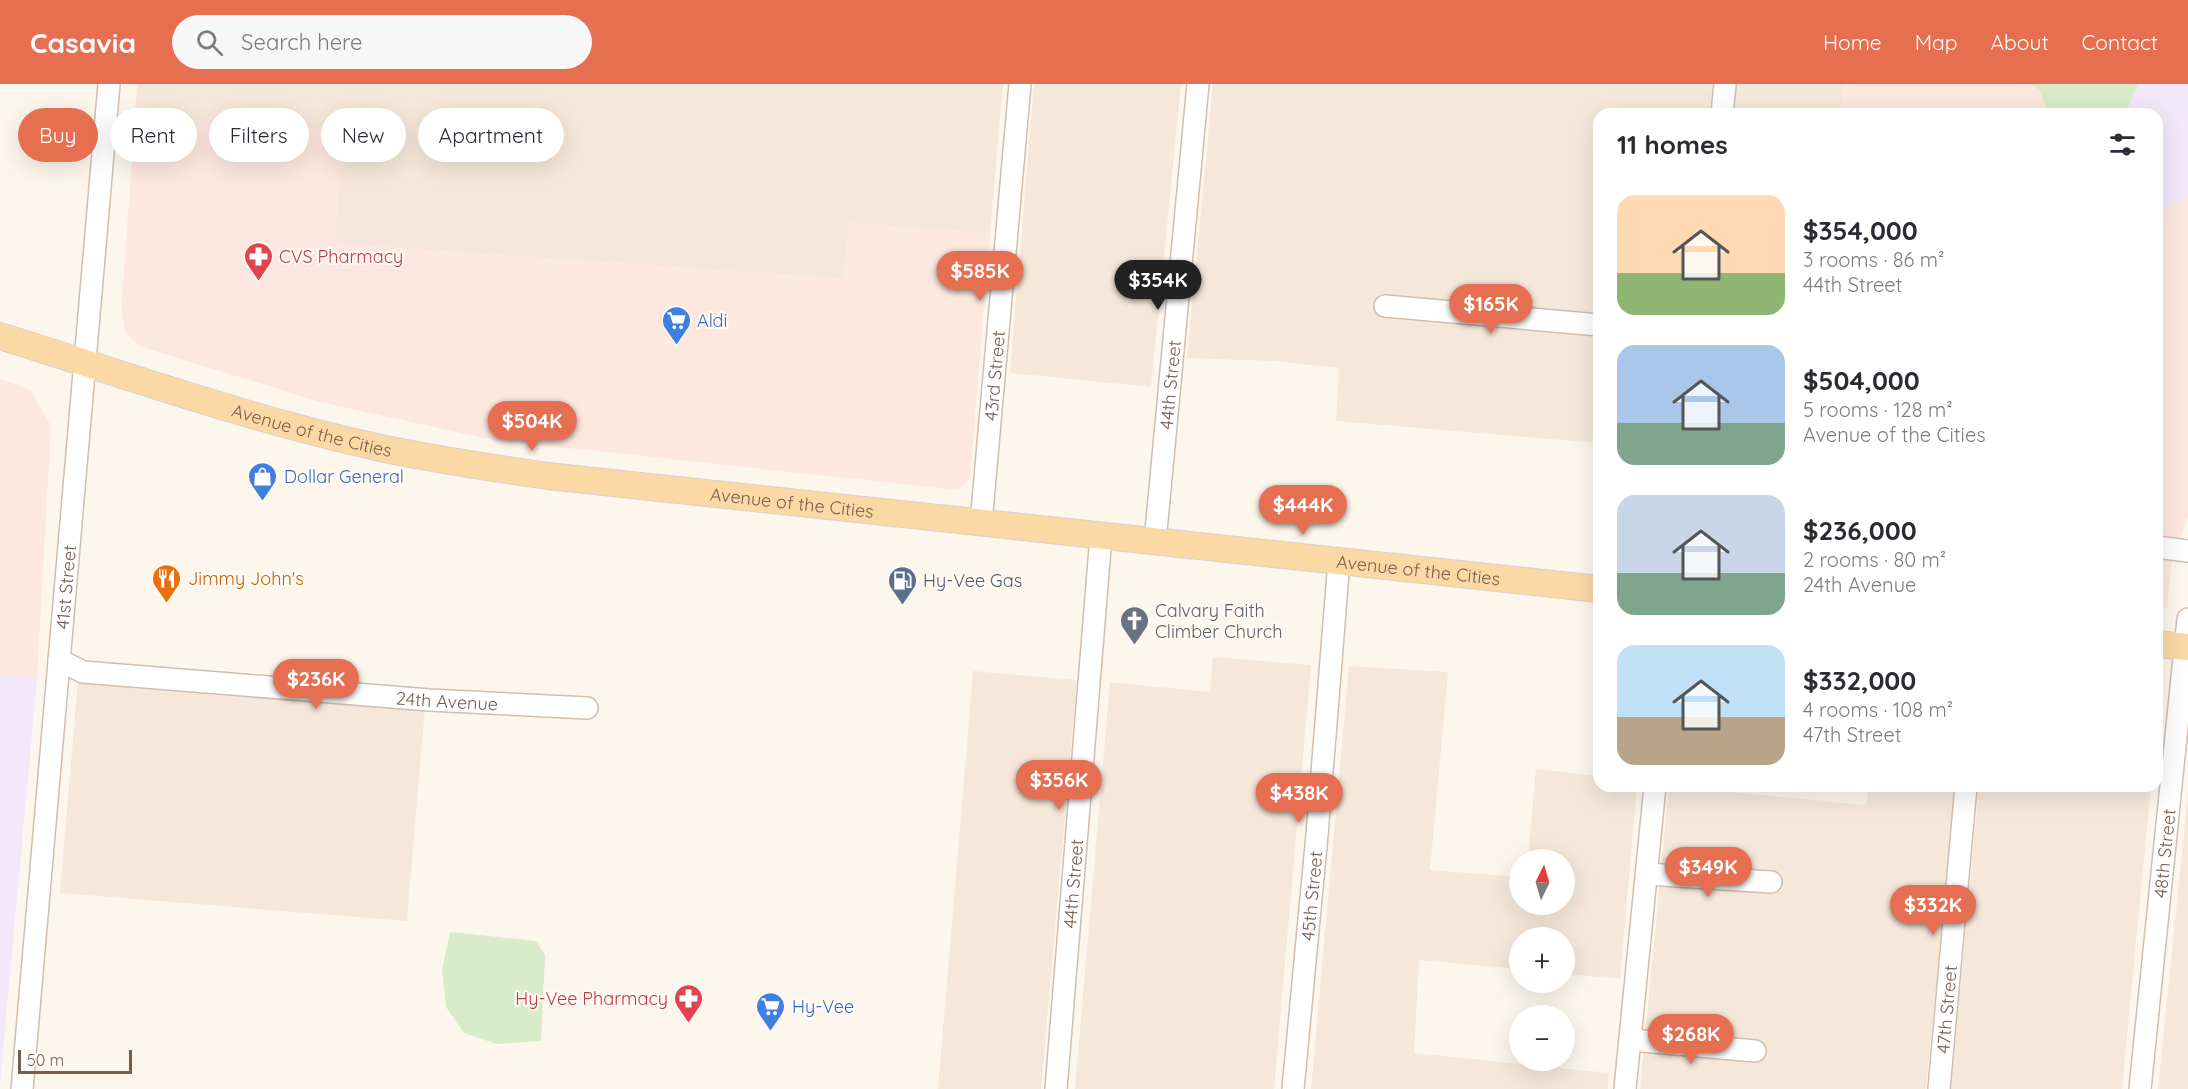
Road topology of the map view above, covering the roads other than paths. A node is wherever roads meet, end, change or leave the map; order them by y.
1 (109, 84) edge
2 (1020, 84) edge
3 (1198, 84) edge
4 (1719, 85) edge
5 (1721, 108) edge
6 (1386, 306) dead end
7 (1593, 324) edge
8 (0, 336) edge
9 (86, 364) junction
10 (981, 523) junction
11 (1101, 536) junction
12 (1155, 542) junction
13 (2163, 548) edge
14 (2188, 551) edge
15 (1339, 561) junction
16 (1593, 588) edge
17 (2188, 619) edge
18 (2163, 645) edge
19 (2187, 647) edge
20 (59, 660) junction
21 (587, 708) dead end
22 (1654, 792) edge
23 (1965, 792) edge
24 (1647, 874) junction
25 (1771, 882) dead end
26 (1630, 1040) junction
27 (1755, 1051) dead end
28 (22, 1089) edge
29 (1056, 1089) edge
30 (1293, 1089) edge
31 (1625, 1089) edge
32 (1939, 1089) edge
33 (2140, 1089) edge

1 - 9 street, 41st Street
2 - 10 street, 43rd Street
3 - 12 street, 44th Street
4 - 5 street
6 - 7 street
8 - 9 main road, Avenue of the Cities
9 - 10 main road, Avenue of the Cities
9 - 20 street, 41st Street
10 - 11 main road, Avenue of the Cities
11 - 12 main road, Avenue of the Cities
11 - 29 street, 44th Street
12 - 15 main road, Avenue of the Cities
13 - 14 street
15 - 16 main road, Avenue of the Cities
15 - 30 street, 45th Street
17 - 19 street, 48th Street
18 - 19 main road
19 - 33 street, 48th Street
20 - 21 street, 24th Avenue
20 - 28 street, 41st Street
22 - 24 street
23 - 32 street, 47th Street
24 - 25 street
24 - 26 street
26 - 27 street
26 - 31 street

